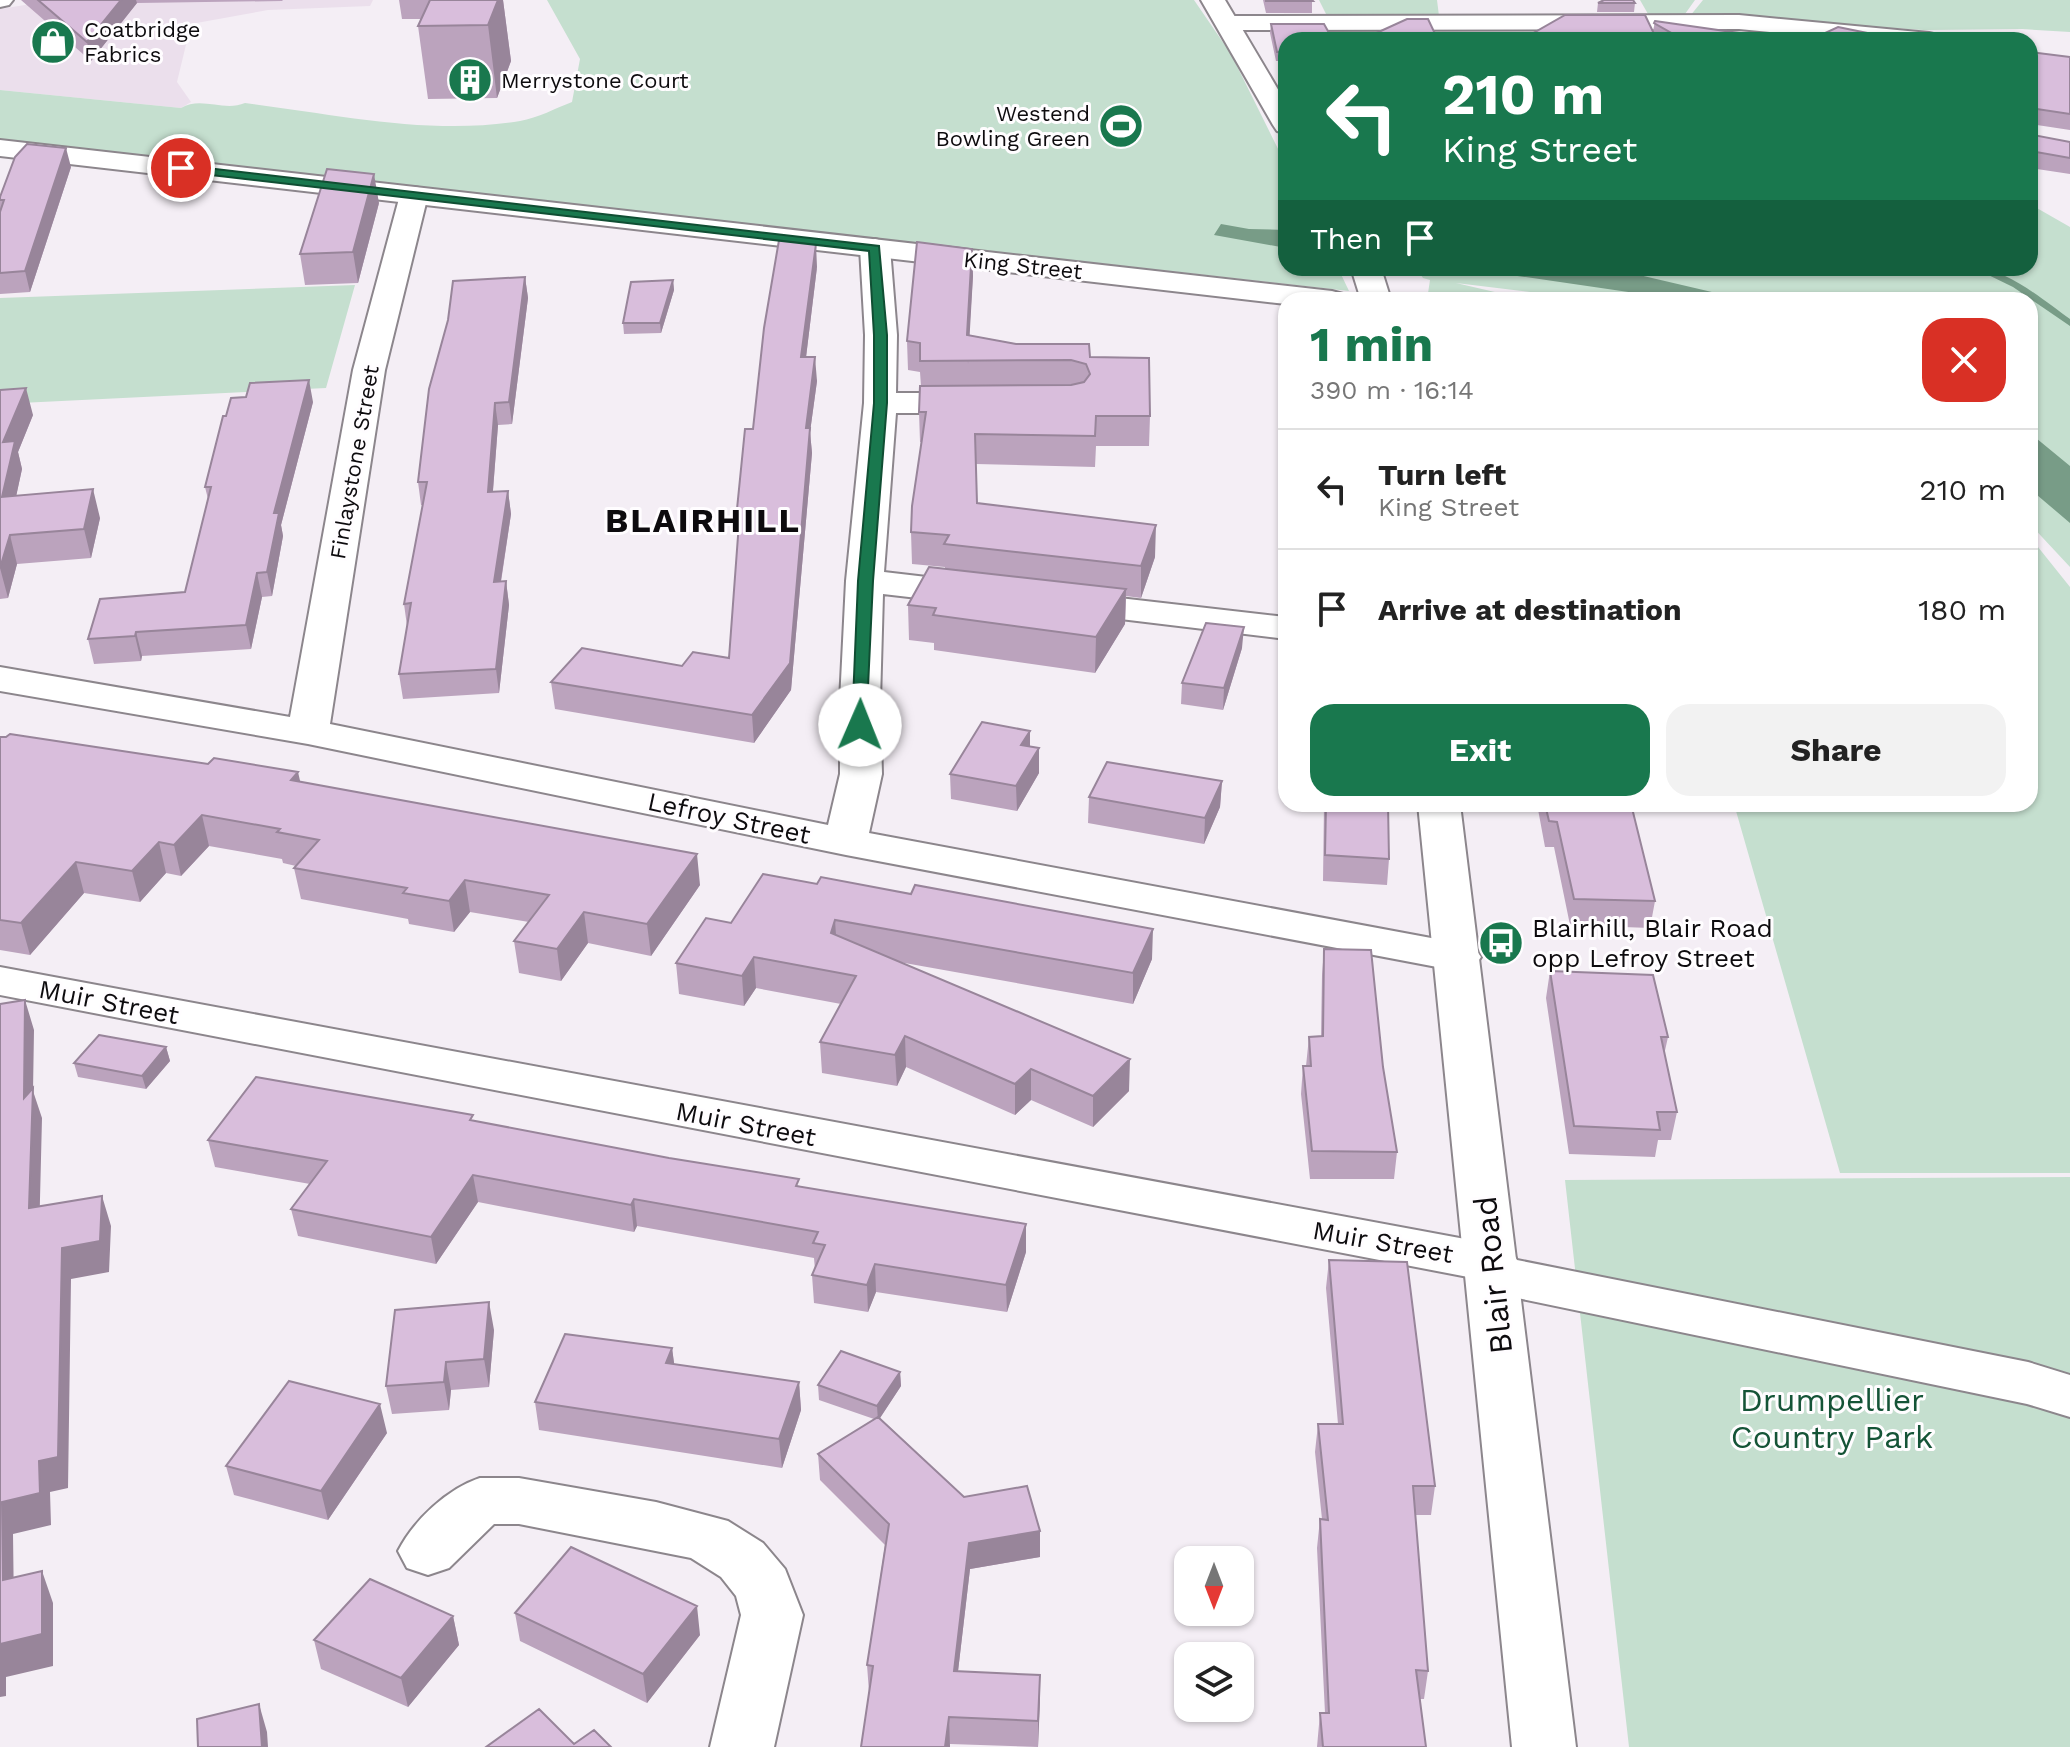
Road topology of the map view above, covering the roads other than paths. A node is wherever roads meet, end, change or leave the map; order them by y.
1 (1213, 0) edge
2 (1739, 22) junction
3 (1227, 23) junction
4 (1755, 32) edge
5 (1845, 32) edge
6 (1278, 111) edge
7 (0, 148) edge
8 (414, 195) junction
9 (875, 248) junction
10 (1278, 294) edge
11 (880, 403) junction
12 (1008, 403) edge
13 (865, 581) junction
14 (1278, 627) edge
15 (0, 679) edge
16 (308, 732) junction
17 (1440, 812) edge
18 (846, 842) junction
19 (1458, 957) junction
20 (0, 981) edge
21 (1493, 1268) junction
22 (2070, 1396) edge
23 (428, 1551) dead end
24 (742, 1747) edge
25 (1544, 1747) edge

1 - 3 street
2 - 3 street
2 - 4 street
2 - 5 street
3 - 6 street
7 - 8 street, King Street
8 - 9 street, King Street
8 - 16 street, Finlaystone Street
9 - 10 street, King Street
9 - 11 street
11 - 12 street
11 - 13 street
13 - 14 street
13 - 18 street
15 - 16 street, Lefroy Street
16 - 18 street, Lefroy Street
17 - 19 street, Blair Road
18 - 19 street, Lefroy Street
19 - 21 street, Blair Road
20 - 21 street, Muir Street
21 - 22 street, Muir Street
21 - 25 street, Blair Road
23 - 24 street

